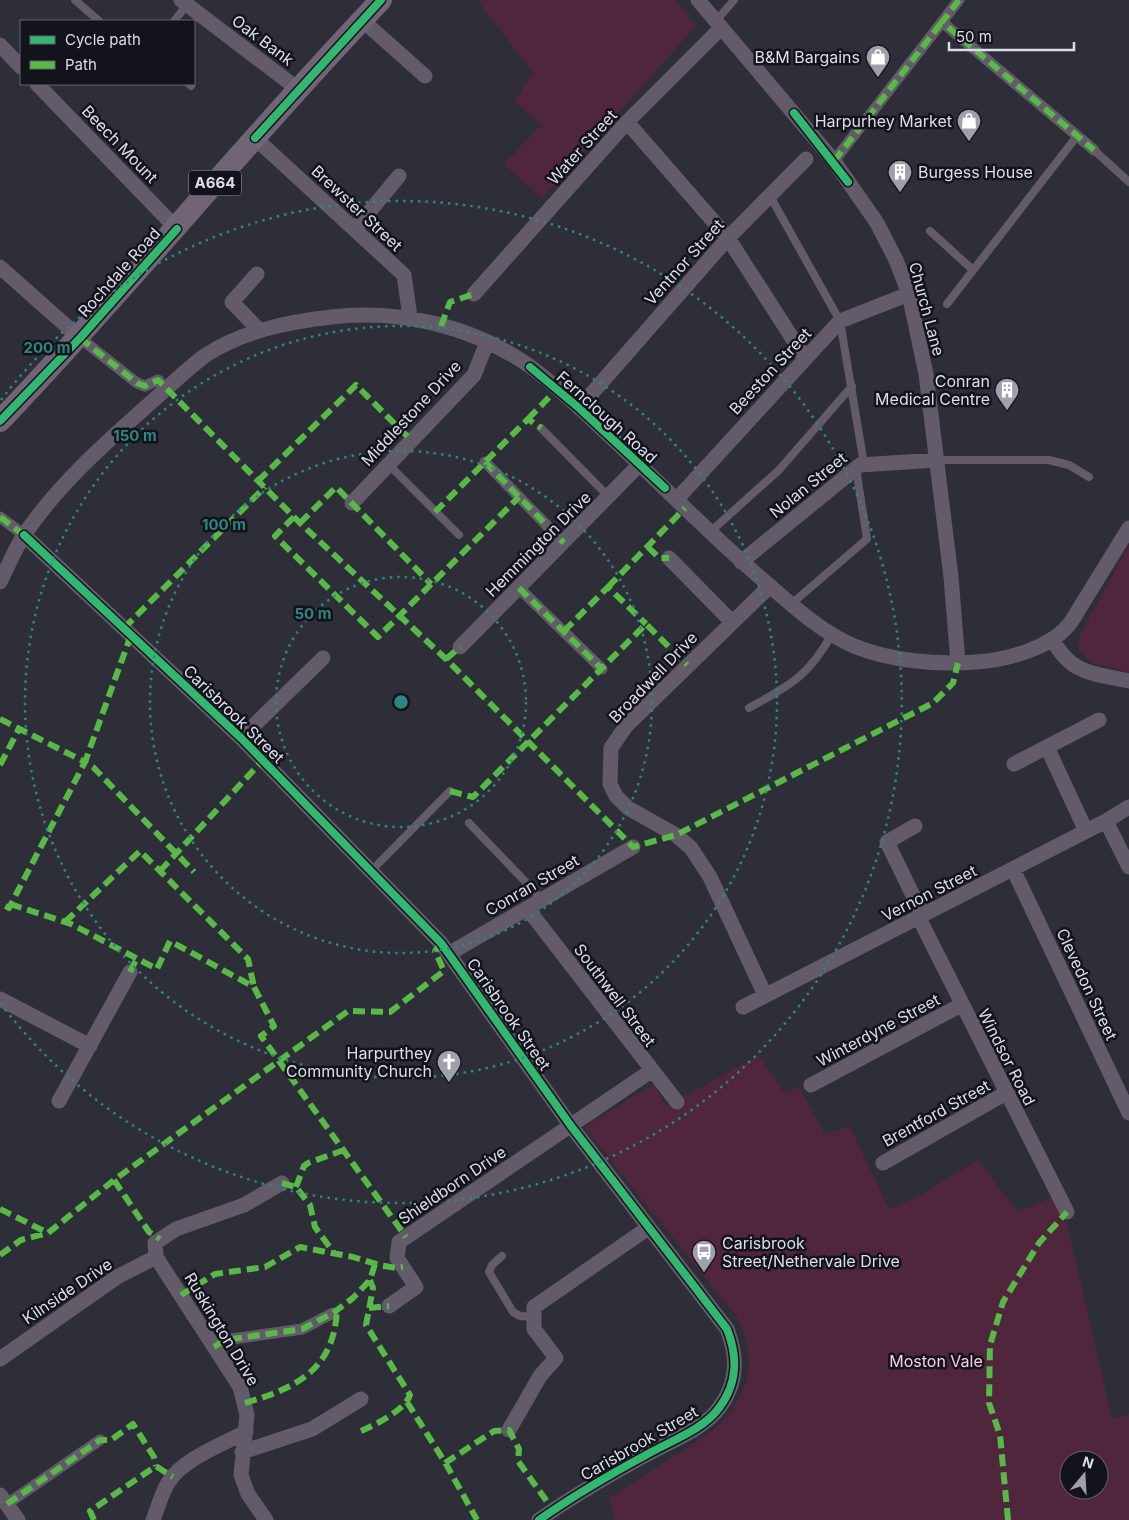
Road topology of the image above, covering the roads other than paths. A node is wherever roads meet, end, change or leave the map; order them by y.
1 (76, 0) edge
2 (381, 0) edge
3 (698, 0) edge
4 (734, 0) edge
5 (959, 0) edge
6 (184, 2) edge
7 (99, 20) edge
8 (175, 20) edge
9 (362, 20) junction
10 (942, 22) junction
11 (718, 24) junction
12 (0, 45) edge
13 (20, 66) edge
14 (425, 76) dead end
15 (38, 85) edge
16 (299, 90) junction
17 (627, 122) junction
18 (1077, 136) junction
19 (255, 138) junction
20 (1094, 150) joint
21 (806, 159) dead end
22 (834, 161) junction
23 (399, 176) dead end
24 (1129, 182) edge
25 (770, 196) junction
26 (177, 229) junction
27 (355, 229) junction
28 (930, 231) dead end
29 (728, 238) junction
30 (0, 267) edge
31 (973, 270) junction
32 (257, 274) dead end
33 (474, 294) dead end
34 (909, 294) junction
35 (947, 304) dead end
36 (410, 317) junction
37 (840, 322) junction
38 (258, 329) junction
39 (80, 338) junction
40 (487, 342) junction
41 (805, 358) junction
42 (852, 386) junction
43 (166, 389) junction
44 (579, 408) junction
45 (0, 421) edge
46 (541, 428) dead end
47 (937, 460) junction
48 (485, 462) dead end
49 (388, 464) junction
50 (640, 464) junction
51 (860, 466) junction
52 (1089, 477) dead end
53 (609, 497) junction
54 (677, 499) junction
55 (352, 502) dead end
56 (0, 516) edge
57 (1129, 528) edge
58 (710, 532) junction
59 (24, 535) junction
60 (459, 535) dead end
61 (564, 543) junction
62 (669, 558) dead end
63 (741, 562) junction
64 (0, 582) edge
65 (770, 586) junction
66 (519, 588) junction
67 (790, 605) junction
68 (732, 622) junction
69 (832, 634) junction
70 (1052, 639) junction
71 (460, 647) dead end
72 (323, 658) dead end
73 (958, 663) junction
74 (602, 669) dead end
75 (1129, 681) edge
76 (749, 708) dead end
77 (1099, 720) dead end
78 (240, 738) junction
79 (1047, 747) junction
80 (1014, 764) dead end
81 (450, 792) dead end
82 (1129, 807) edge
83 (1106, 822) junction
84 (469, 824) dead end
85 (915, 826) dead end
86 (1086, 832) junction
87 (633, 847) dead end
88 (1129, 867) edge
89 (1013, 869) junction
90 (371, 871) junction
91 (542, 899) junction
92 (526, 908) junction
93 (921, 917) junction
94 (450, 953) junction
95 (130, 972) dead end
96 (765, 996) junction
97 (0, 999) edge
98 (961, 1005) junction
99 (743, 1007) dead end
100 (90, 1046) junction
101 (651, 1071) junction
102 (811, 1085) dead end
103 (1006, 1093) junction
104 (60, 1101) dead end
105 (677, 1102) dead end
106 (1129, 1113) edge
107 (571, 1126) junction
108 (883, 1163) dead end
109 (282, 1183) dead end
110 (1066, 1212) dead end
111 (648, 1228) junction
112 (156, 1250) junction
113 (502, 1256) dead end
114 (389, 1306) dead end
115 (332, 1313) dead end
116 (534, 1318) junction
117 (214, 1347) junction
118 (0, 1359) edge
119 (361, 1399) dead end
120 (509, 1430) dead end
121 (246, 1432) junction
122 (100, 1440) dead end
123 (242, 1452) junction
124 (4, 1500) edge
125 (147, 1519) edge
126 (18, 1520) edge
127 (266, 1520) edge
128 (539, 1520) edge

1 - 7 lane
2 - 9 main road, Rochdale Road / A664
3 - 11 street, Church Lane
4 - 11 lane
5 - 10 street
6 - 8 lane
6 - 16 street, Oak Bank
9 - 14 street
9 - 16 main road, Rochdale Road / A664
10 - 18 street
10 - 22 street
11 - 17 street, Water Street
11 - 22 street, Church Lane
12 - 13 street
15 - 26 street, Beech Mount
16 - 19 main road, Rochdale Road / A664
17 - 29 street
17 - 33 street, Water Street
18 - 20 street
18 - 31 lane
19 - 26 main road, Rochdale Road / A664
19 - 27 street, Brewster Street
20 - 24 lane
21 - 25 street, Ventnor Street
22 - 34 street, Church Lane
23 - 27 street
25 - 29 street, Ventnor Street
25 - 37 lane
26 - 39 main road, Rochdale Road / A664
27 - 36 street, Brewster Street
28 - 31 lane
29 - 41 street
29 - 44 street, Ventnor Street
30 - 39 street
31 - 35 lane
32 - 38 street
34 - 37 street, Beeston Street
34 - 47 street, Church Lane
36 - 38 street, Fernclough Road
36 - 40 street, Fernclough Road
37 - 41 street, Beeston Street
37 - 42 lane
38 - 43 street, Fernclough Road
39 - 43 street
39 - 45 main road, Rochdale Road / A664
40 - 44 street, Fernclough Road
40 - 49 street, Middlestone Drive
41 - 54 street, Beeston Street
42 - 51 lane
42 - 58 lane
43 - 59 street, Fernclough Road
44 - 50 street, Fernclough Road
46 - 53 lane
47 - 51 street, Nolan Street
47 - 52 lane
47 - 73 street, Church Lane
48 - 61 street
49 - 55 street, Middlestone Drive
49 - 60 lane
50 - 53 street, Hemmington Drive
50 - 54 street, Fernclough Road
51 - 63 street, Nolan Street
51 - 67 lane
53 - 61 street, Hemmington Drive
54 - 58 street, Fernclough Road
56 - 59 street
57 - 70 street, Fernclough Road
58 - 63 street, Fernclough Road
59 - 64 street, Fernclough Road
59 - 78 street, Carisbrook Street
61 - 66 street, Hemmington Drive
62 - 68 street
63 - 65 street, Fernclough Road
65 - 67 street, Fernclough Road
65 - 68 street, Broadwell Drive
66 - 71 street, Hemmington Drive
66 - 74 street
67 - 69 street, Fernclough Road
68 - 96 street, Broadwell Drive
69 - 73 street, Fernclough Road
69 - 76 lane
70 - 73 street, Fernclough Road
70 - 75 street
72 - 78 street
77 - 79 street
78 - 90 street, Carisbrook Street
79 - 80 street
79 - 86 street
81 - 90 lane
82 - 83 street, Vernon Street
83 - 86 street, Vernon Street
83 - 88 street
84 - 91 lane
85 - 93 street, Windsor Road
86 - 89 street, Vernon Street
87 - 91 street, Conran Street
89 - 93 street, Vernon Street
89 - 106 street, Clevedon Street
90 - 94 street, Carisbrook Street
91 - 92 street, Conran Street
92 - 94 street, Conran Street
92 - 101 street, Southwell Street
93 - 96 street, Vernon Street
93 - 98 street, Windsor Road
94 - 107 street, Carisbrook Street
95 - 100 street
96 - 99 street, Vernon Street
97 - 100 street
98 - 102 street, Winterdyne Street
98 - 103 street, Windsor Road
100 - 104 street
101 - 105 street, Southwell Street
101 - 107 street
103 - 108 street, Brentford Street
103 - 110 street, Windsor Road
107 - 111 street, Carisbrook Street
107 - 114 street, Shieldborn Drive
109 - 112 street, Kilnside Drive
111 - 116 street
111 - 128 street, Carisbrook Street
112 - 117 street, Ruskington Drive
112 - 118 street, Kilnside Drive
113 - 116 lane
115 - 117 street
116 - 120 street
117 - 121 street, Ruskington Drive
119 - 123 street
121 - 123 street, Ruskington Drive
121 - 125 street
122 - 124 street
123 - 127 street, Ruskington Drive
124 - 126 street

